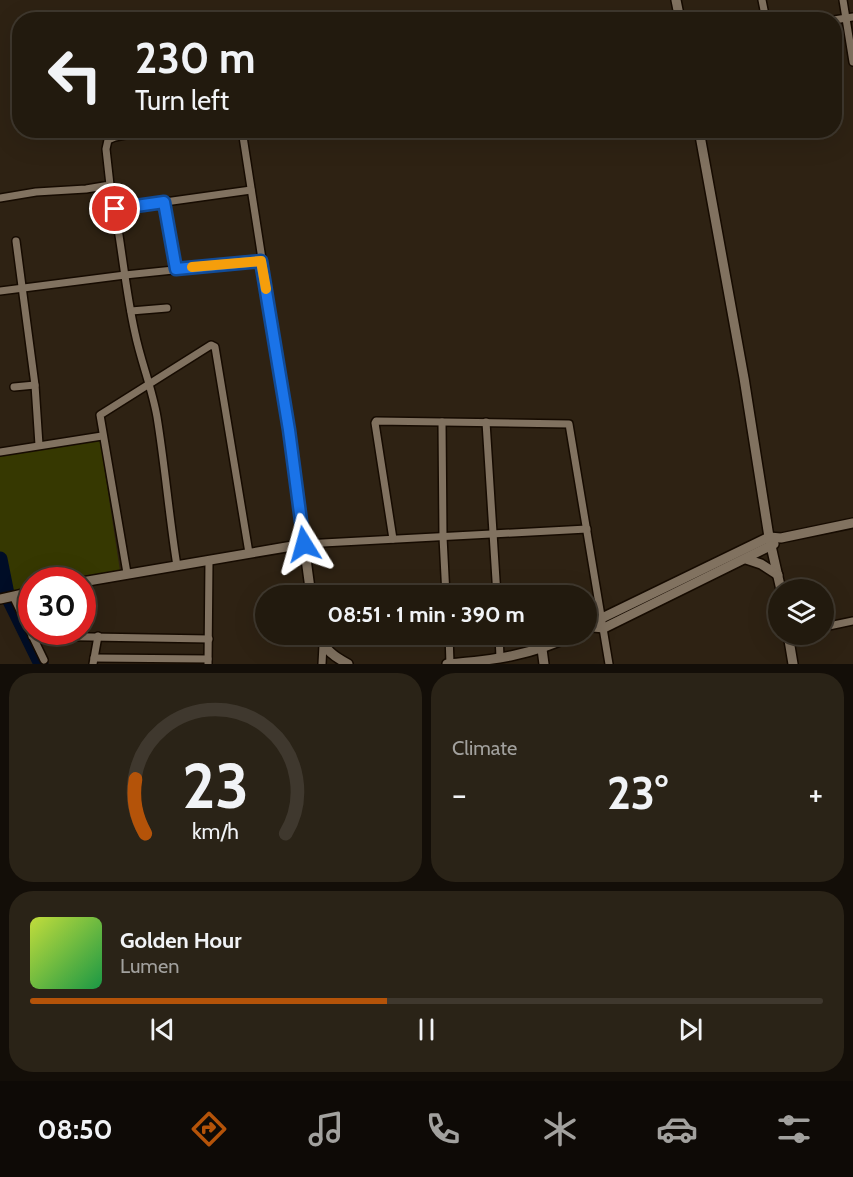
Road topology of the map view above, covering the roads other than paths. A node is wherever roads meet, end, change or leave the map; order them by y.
1 (843, 0) edge
2 (850, 17) edge
3 (853, 62) edge
4 (113, 138) edge
5 (243, 138) edge
6 (700, 138) edge
7 (110, 185) junction
8 (251, 190) junction
9 (0, 198) edge
10 (164, 202) junction
11 (115, 209) junction
12 (16, 241) dead end
13 (261, 261) junction
14 (176, 269) junction
15 (125, 275) junction
16 (23, 288) junction
17 (0, 291) edge
18 (167, 308) dead end
19 (131, 311) junction
20 (35, 385) junction
21 (150, 385) junction
22 (14, 387) dead end
23 (442, 422) junction
24 (486, 422) junction
25 (102, 436) junction
26 (39, 445) junction
27 (0, 452) edge
28 (853, 523) edge
29 (587, 529) junction
30 (494, 535) junction
31 (443, 537) junction
32 (393, 539) junction
33 (771, 542) junction
34 (304, 544) junction
35 (249, 553) junction
36 (746, 559) junction
37 (209, 561) junction
38 (177, 566) junction
39 (700, 570) junction
40 (127, 573) junction
41 (778, 575) junction
42 (96, 579) edge
43 (705, 579) junction
44 (779, 579) edge
45 (310, 585) edge
46 (445, 585) edge
47 (496, 585) edge
48 (18, 595) edge
49 (13, 596) junction
50 (656, 597) junction
51 (0, 599) edge
52 (18, 607) edge
53 (853, 621) edge
54 (603, 623) junction
55 (597, 625) edge
56 (834, 625) edge
57 (98, 636) joint
58 (209, 639) junction
59 (36, 645) edge
60 (323, 645) joint
61 (449, 645) edge
62 (499, 645) edge
63 (553, 645) edge
64 (790, 645) edge
65 (542, 650) junction
66 (500, 658) junction
67 (44, 660) dead end
68 (94, 661) edge
69 (208, 662) edge
70 (482, 663) edge
71 (322, 664) edge
72 (348, 664) edge
73 (449, 664) edge
74 (544, 664) edge
75 (609, 664) edge
76 (793, 664) edge

1 - 2 street
2 - 3 street
4 - 7 street
5 - 8 street
6 - 33 street
7 - 9 street
7 - 11 street
8 - 10 street
8 - 13 street
10 - 11 street
10 - 14 street
11 - 15 street
12 - 16 street
13 - 14 street
13 - 34 street
14 - 15 street
15 - 16 street
15 - 19 street
16 - 17 street
16 - 20 street
18 - 19 street
19 - 21 street
20 - 22 street
20 - 26 street
21 - 25 street
21 - 35 street
21 - 38 street
23 - 24 street
23 - 31 street
23 - 32 street
24 - 29 street
24 - 30 street
25 - 26 street
25 - 40 street
26 - 27 street
28 - 33 street
29 - 30 street
29 - 54 street
30 - 31 street
30 - 47 street
31 - 32 street
31 - 46 street
32 - 34 street
33 - 36 street
33 - 39 street
33 - 41 street
34 - 35 street
34 - 45 street
35 - 37 street
36 - 41 street
36 - 43 street
37 - 38 street
37 - 58 street
38 - 40 street
39 - 43 street
39 - 50 street
40 - 42 street
41 - 44 street
43 - 50 street
48 - 49 street
49 - 51 street
49 - 52 street
50 - 54 street
53 - 56 street
54 - 55 street
54 - 75 street
57 - 58 street
57 - 68 street
58 - 69 street
59 - 67 street
60 - 71 street
60 - 72 street
61 - 73 street
62 - 66 street
63 - 65 street
64 - 76 street
65 - 66 street
65 - 74 street
66 - 70 street
68 - 69 street
70 - 73 street

